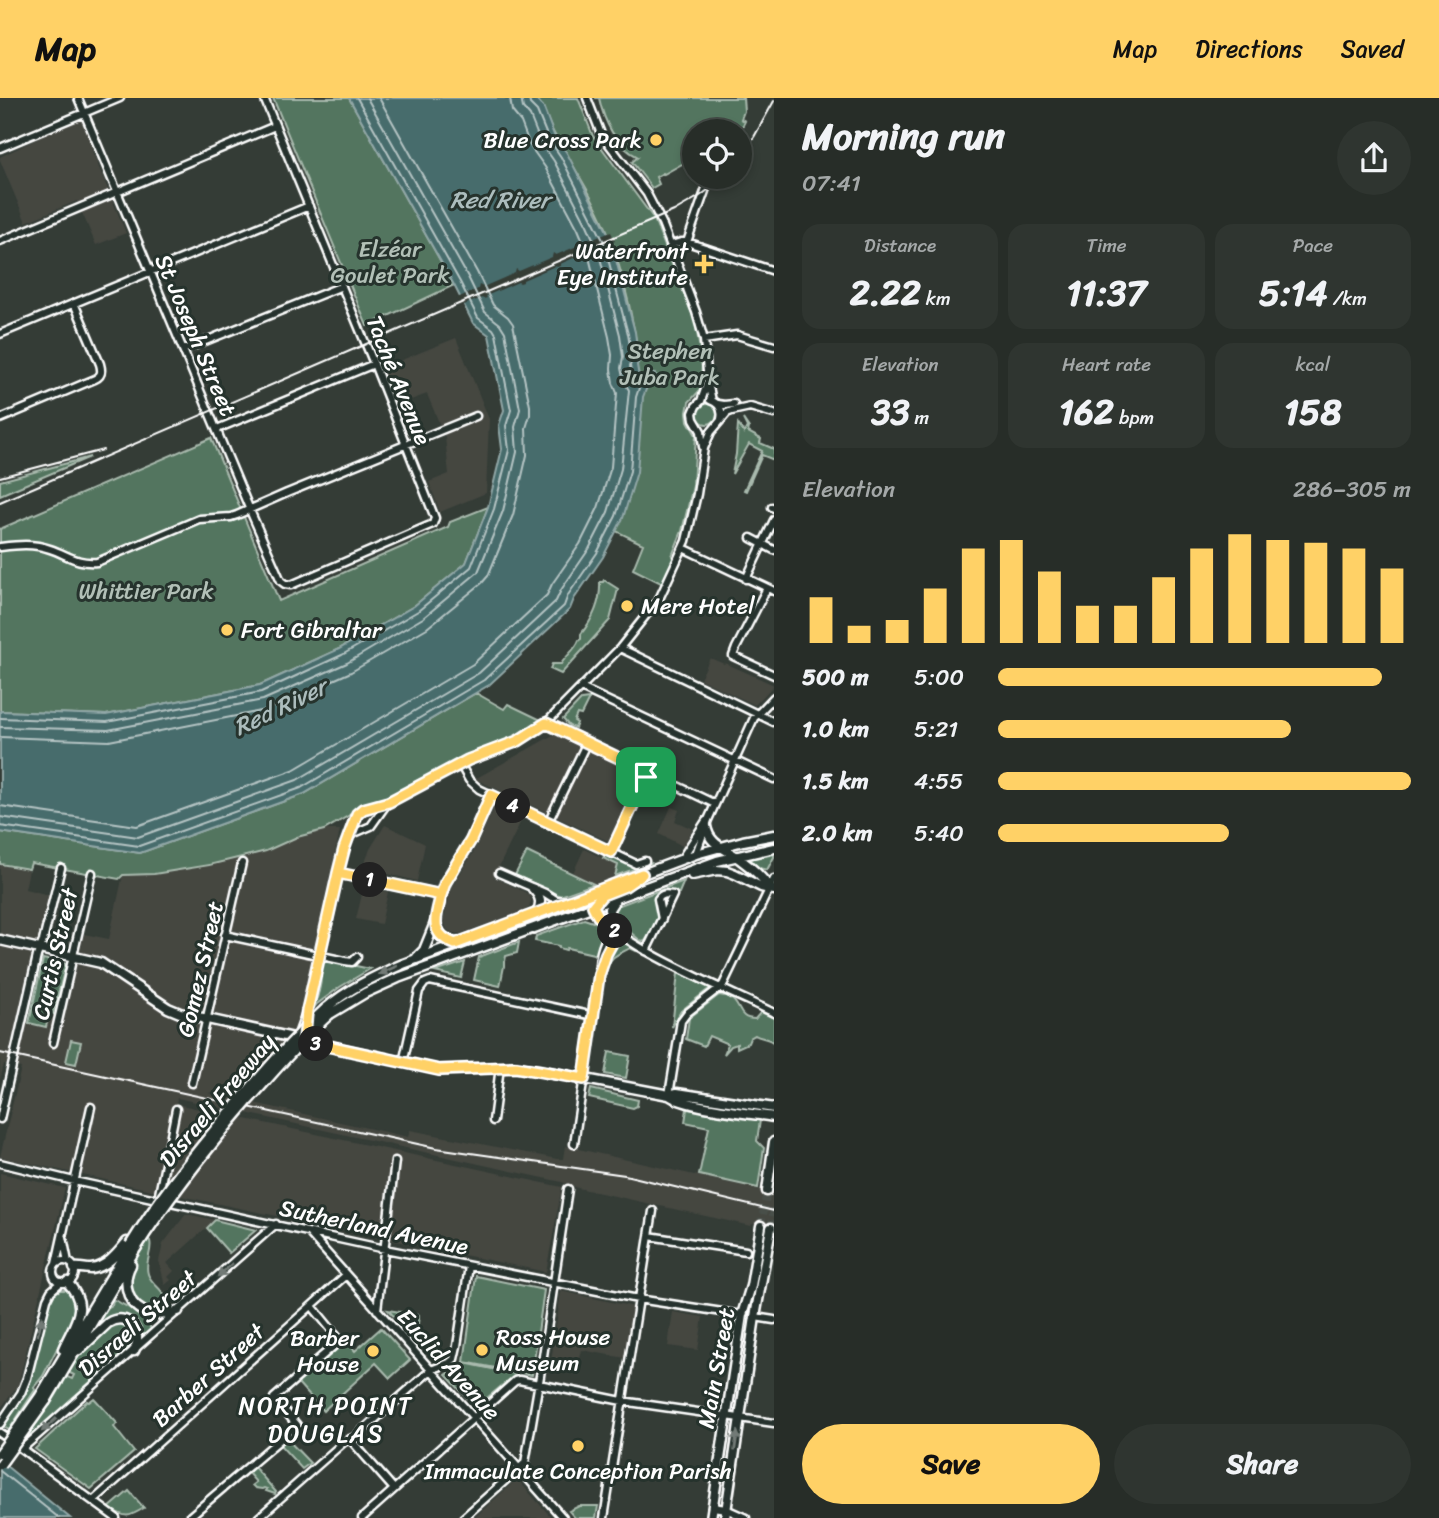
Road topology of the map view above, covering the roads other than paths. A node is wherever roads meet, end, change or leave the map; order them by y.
1 (78, 98) edge
2 (120, 98) edge
3 (264, 98) edge
4 (587, 98) edge
5 (84, 113) junction
6 (275, 126) junction
7 (0, 148) edge
8 (706, 189) edge
9 (117, 192) junction
10 (309, 206) junction
11 (0, 241) edge
12 (687, 242) junction
13 (671, 245) junction
14 (774, 271) edge
15 (151, 272) junction
16 (342, 286) junction
17 (74, 303) junction
18 (0, 334) edge
19 (704, 340) junction
20 (774, 346) edge
21 (183, 350) junction
22 (374, 364) junction
23 (708, 382) junction
24 (702, 401) junction
25 (715, 402) junction
26 (734, 404) dead end
27 (774, 414) edge
28 (476, 416) dead end
29 (0, 419) edge
30 (718, 423) junction
31 (697, 424) junction
32 (217, 429) junction
33 (406, 444) junction
34 (704, 448) junction
35 (249, 509) junction
36 (774, 520) edge
37 (751, 538) dead end
38 (762, 544) junction
39 (0, 547) edge
40 (683, 548) junction
41 (774, 550) edge
42 (746, 579) junction
43 (285, 584) joint
44 (771, 590) edge
45 (620, 649) junction
46 (774, 675) edge
47 (581, 688) junction
48 (774, 697) edge
49 (757, 713) junction
50 (774, 722) edge
51 (546, 723) junction
52 (587, 742) junction
53 (734, 760) junction
54 (460, 764) junction
55 (648, 772) junction
56 (774, 779) edge
57 (491, 795) junction
58 (389, 802) junction
59 (715, 804) junction
60 (364, 809) junction
61 (356, 816) junction
62 (374, 821) junction
63 (548, 822) junction
64 (707, 823) junction
65 (366, 828) junction
66 (774, 835) edge
67 (348, 836) junction
68 (720, 847) junction
69 (774, 848) edge
70 (611, 852) junction
71 (696, 854) junction
72 (736, 856) junction
73 (681, 860) junction
74 (645, 861) dead end
75 (242, 863) dead end
76 (61, 868) dead end
77 (92, 873) dead end
78 (338, 873) junction
79 (499, 873) dead end
80 (642, 874) junction
81 (679, 874) junction
82 (652, 884) junction
83 (773, 886) edge
84 (533, 889) junction
85 (441, 895) junction
86 (616, 898) junction
87 (568, 901) junction
88 (593, 906) junction
89 (537, 914) junction
90 (662, 919) dead end
91 (435, 923) junction
92 (613, 929) junction
93 (225, 935) junction
94 (0, 940) edge
95 (455, 944) junction
96 (40, 948) junction
97 (646, 951) junction
98 (72, 956) junction
99 (320, 956) junction
100 (357, 957) dead end
101 (413, 960) junction
102 (721, 987) junction
103 (754, 1002) junction
104 (750, 1011) dead end
105 (327, 1012) junction
106 (774, 1013) edge
107 (594, 1016) junction
108 (206, 1019) junction
109 (301, 1040) junction
110 (53, 1043) dead end
111 (403, 1063) junction
112 (500, 1067) junction
113 (584, 1079) junction
114 (192, 1083) dead end
115 (669, 1095) junction
116 (91, 1107) dead end
117 (774, 1108) edge
118 (176, 1109) dead end
119 (774, 1116) edge
120 (0, 1119) edge
121 (493, 1121) dead end
122 (774, 1142) edge
123 (574, 1144) dead end
124 (396, 1161) dead end
125 (0, 1163) edge
126 (74, 1181) junction
127 (568, 1189) dead end
128 (767, 1191) tunnel mouth
129 (158, 1199) junction
130 (653, 1211) dead end
131 (276, 1224) junction
132 (309, 1233) junction
133 (62, 1236) junction
134 (649, 1237) junction
135 (133, 1247) junction
136 (385, 1250) junction
137 (746, 1251) dead end
138 (56, 1264) junction
139 (71, 1265) junction
140 (469, 1266) junction
141 (346, 1275) junction
142 (64, 1282) junction
143 (554, 1283) junction
144 (638, 1299) junction
145 (312, 1306) junction
146 (377, 1310) junction
147 (178, 1311) junction
148 (742, 1315) junction
149 (755, 1317) junction
150 (774, 1320) edge
151 (134, 1351) junction
152 (72, 1356) junction
153 (431, 1370) junction
154 (49, 1380) junction
155 (539, 1384) junction
156 (43, 1399) junction
157 (622, 1401) junction
158 (474, 1417) junction
159 (726, 1417) junction
160 (739, 1418) junction
161 (774, 1423) edge
162 (0, 1424) edge
163 (0, 1433) edge
164 (350, 1439) junction
165 (22, 1449) junction
166 (0, 1453) edge
167 (0, 1465) edge
168 (519, 1468) junction
169 (394, 1489) junction
170 (93, 1501) junction
171 (713, 1507) junction
172 (726, 1513) edge
173 (117, 1518) edge
174 (188, 1518) edge
175 (258, 1518) edge
176 (362, 1518) edge
177 (463, 1518) edge
178 (563, 1518) edge
179 (604, 1518) edge
180 (711, 1518) edge
181 (746, 1518) edge

1 - 5 street, St Joseph Street
2 - 5 street
3 - 6 street, Taché Avenue
4 - 13 street
5 - 7 street
5 - 9 street, St Joseph Street
6 - 9 street
6 - 10 street, Taché Avenue
8 - 12 street
9 - 11 street
9 - 15 street, St Joseph Street
10 - 15 street
10 - 16 street, Taché Avenue
12 - 13 street
12 - 14 street
13 - 19 street
15 - 17 street
15 - 21 street, St Joseph Street
16 - 21 street
16 - 22 street, Taché Avenue
17 - 18 street
17 - 29 street
19 - 20 street
19 - 23 street
21 - 32 street, St Joseph Street
22 - 32 street
22 - 33 street, Taché Avenue
23 - 24 street
23 - 25 street
24 - 25 street
24 - 31 street
25 - 26 street
25 - 30 street
27 - 30 street
28 - 33 street
30 - 31 street
30 - 34 street
31 - 34 street
32 - 35 street, St Joseph Street
33 - 35 street
33 - 43 street, Taché Avenue
34 - 40 street
35 - 39 street
35 - 43 street, St Joseph Street
36 - 38 street
37 - 38 street
38 - 41 street
38 - 42 street
40 - 42 street
40 - 45 street
42 - 44 street
44 - 46 street
45 - 47 street
45 - 49 street
47 - 51 street
47 - 53 street
48 - 49 street
49 - 50 street
49 - 53 street
51 - 52 street
51 - 54 street
52 - 55 street
52 - 63 street
53 - 56 street
53 - 59 street
54 - 57 street
54 - 58 street
55 - 59 street
55 - 70 street
57 - 63 street
57 - 85 street
58 - 60 street
58 - 62 street
59 - 64 street
60 - 61 street
60 - 62 street
61 - 65 street
61 - 67 street
62 - 65 street
63 - 70 street
64 - 68 main road
64 - 71 street
64 - 73 street
65 - 67 street
66 - 68 main road, Disraeli Freeway
67 - 78 street
68 - 71 main road, Disraeli Freeway
68 - 72 main road
69 - 72 main road, Disraeli Freeway
70 - 74 street
71 - 73 main road, Disraeli Freeway
71 - 81 main road
72 - 81 main road, Disraeli Freeway
72 - 83 main road
73 - 80 main road, Disraeli Freeway
75 - 93 street, Gomez Street
76 - 96 street
77 - 98 street, Curtis Street
78 - 85 street
78 - 99 street
79 - 84 street
80 - 87 main road, Disraeli Freeway
80 - 88 main road
81 - 82 main road, Disraeli Freeway
82 - 83 main road
82 - 86 main road, Disraeli Freeway
83 - 102 street
84 - 87 street
84 - 89 main road
85 - 91 street
86 - 88 main road, Disraeli Freeway
86 - 92 main road
87 - 89 main road, Disraeli Freeway
88 - 92 street
88 - 105 main road, Disraeli Freeway
89 - 95 main road, Disraeli Freeway
90 - 97 street
91 - 95 main road
91 - 101 main road
92 - 97 street
92 - 107 street
93 - 99 street
93 - 108 street, Gomez Street
94 - 96 main road
95 - 101 main road, Disraeli Freeway
96 - 98 main road
96 - 120 street
97 - 102 street
98 - 108 main road
98 - 110 street, Curtis Street
99 - 100 street
99 - 109 street
101 -> 105 main road, Disraeli Freeway
102 - 103 street
102 - 115 street
103 - 104 street
103 - 106 street
105 - 135 main road, Disraeli Freeway, bridge
107 - 111 street
107 - 113 street
108 - 109 main road
108 - 114 street, Gomez Street
109 - 111 main road
111 - 112 main road
112 - 113 main road
112 - 121 street
113 - 115 main road
113 - 123 street
115 - 117 main road
115 - 119 main road
116 - 126 street
118 - 129 street
122 - 128 main road
124 - 136 street
125 - 126 street, Sutherland Avenue
126 - 129 street, Sutherland Avenue
126 - 133 street
127 - 143 street
129 - 131 street, Sutherland Avenue
130 - 134 street
131 - 132 street, Sutherland Avenue
131 -> 147 street, Disraeli Street
132 - 136 street, Sutherland Avenue
132 - 141 street, Euclid Avenue
133 - 138 street
133 - 139 street
134 - 137 street
134 - 144 street
135 - 139 main road
135 - 147 main road
135 - 152 main road, Disraeli Freeway
135 - 154 main road, Disraeli Freeway
136 - 140 street, Sutherland Avenue
136 - 146 street
138 - 139 street
138 - 142 street
139 - 142 street
140 - 143 street, Sutherland Avenue
140 - 153 street
141 - 145 street, Barber Street
141 - 146 street, Euclid Avenue
142 - 154 main road
162 -> 142 street
143 - 144 street, Sutherland Avenue
143 - 155 street
144 - 148 street, Sutherland Avenue
144 - 157 street
145 - 170 street, Barber Street
145 - 174 street
146 - 153 street, Euclid Avenue
147 - 151 street, Disraeli Street
148 - 149 main road, Main Street
148 - 159 main road, Main Street
149 - 150 street
149 - 160 main road, Main Street
151 - 152 main road
151 -> 165 street, Disraeli Street
152 - 156 main road, Disraeli Freeway
153 - 158 street, Euclid Avenue
153 - 164 street
154 - 156 main road, Disraeli Freeway
155 - 157 street
155 - 158 street
155 - 168 street
156 - 166 main road, Disraeli Freeway, bridge
156 - 167 main road, Disraeli Freeway, bridge
157 - 159 street
157 - 179 street
158 - 168 street, Euclid Avenue
158 - 169 street
159 - 160 street
159 - 171 main road, Main Street
160 - 161 street
172 -> 160 main road, Main Street
163 - 165 street
164 - 169 street
164 - 175 street
165 - 170 street
168 - 177 street
168 - 178 street, Euclid Avenue
169 - 176 street
170 - 173 street
171 - 172 street
171 - 180 main road, Main Street
172 - 181 street

